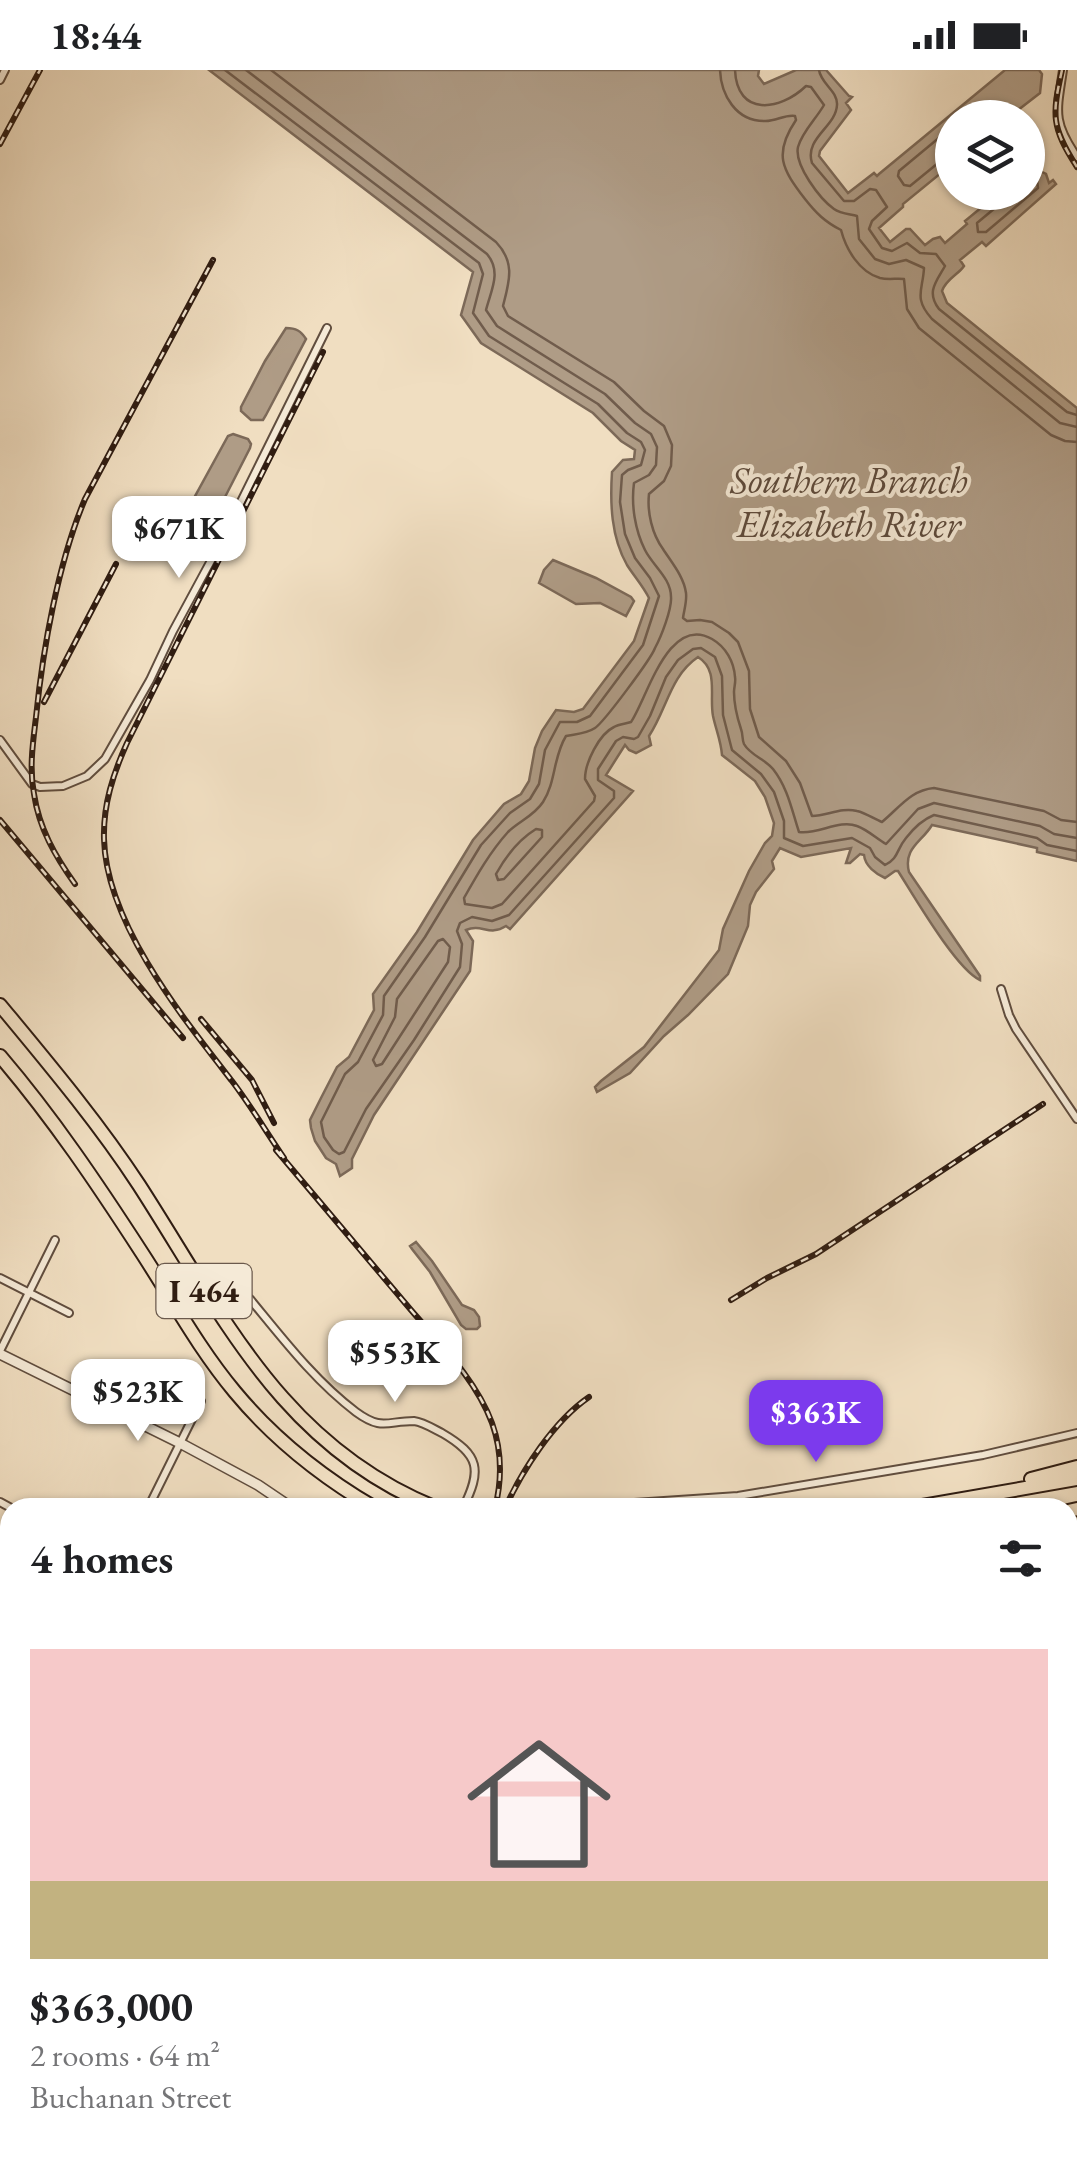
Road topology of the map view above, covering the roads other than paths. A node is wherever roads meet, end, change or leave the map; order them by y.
1 (5, 70) edge
2 (1063, 70) edge
3 (0, 80) edge
4 (1077, 158) edge
5 (327, 328) dead end
6 (0, 740) edge
7 (1000, 989) dead end
8 (0, 1004) edge
9 (0, 1056) edge
10 (1077, 1119) edge
11 (55, 1240) dead end
12 (0, 1278) edge
13 (29, 1293) junction
14 (250, 1300) dead end
15 (68, 1313) dead end
16 (0, 1352) edge
17 (201, 1401) dead end
18 (1077, 1433) edge
19 (180, 1443) junction
20 (1077, 1467) edge
21 (1077, 1479) edge
22 (153, 1498) edge
23 (277, 1498) edge
24 (358, 1498) edge
25 (415, 1498) edge
26 (467, 1498) edge
27 (719, 1498) edge
28 (949, 1498) edge
29 (967, 1498) edge

1 - 3 street
2 - 4 street
5 - 6 street
7 - 10 street
8 - 25 highway, I 464
9 - 24 highway, I 464
11 - 13 street
12 - 13 street
13 - 15 street
13 - 16 street
14 - 26 street
16 - 19 street
17 - 19 street
18 - 27 street
19 - 22 street
19 - 23 street
20 - 28 highway
21 - 29 highway

